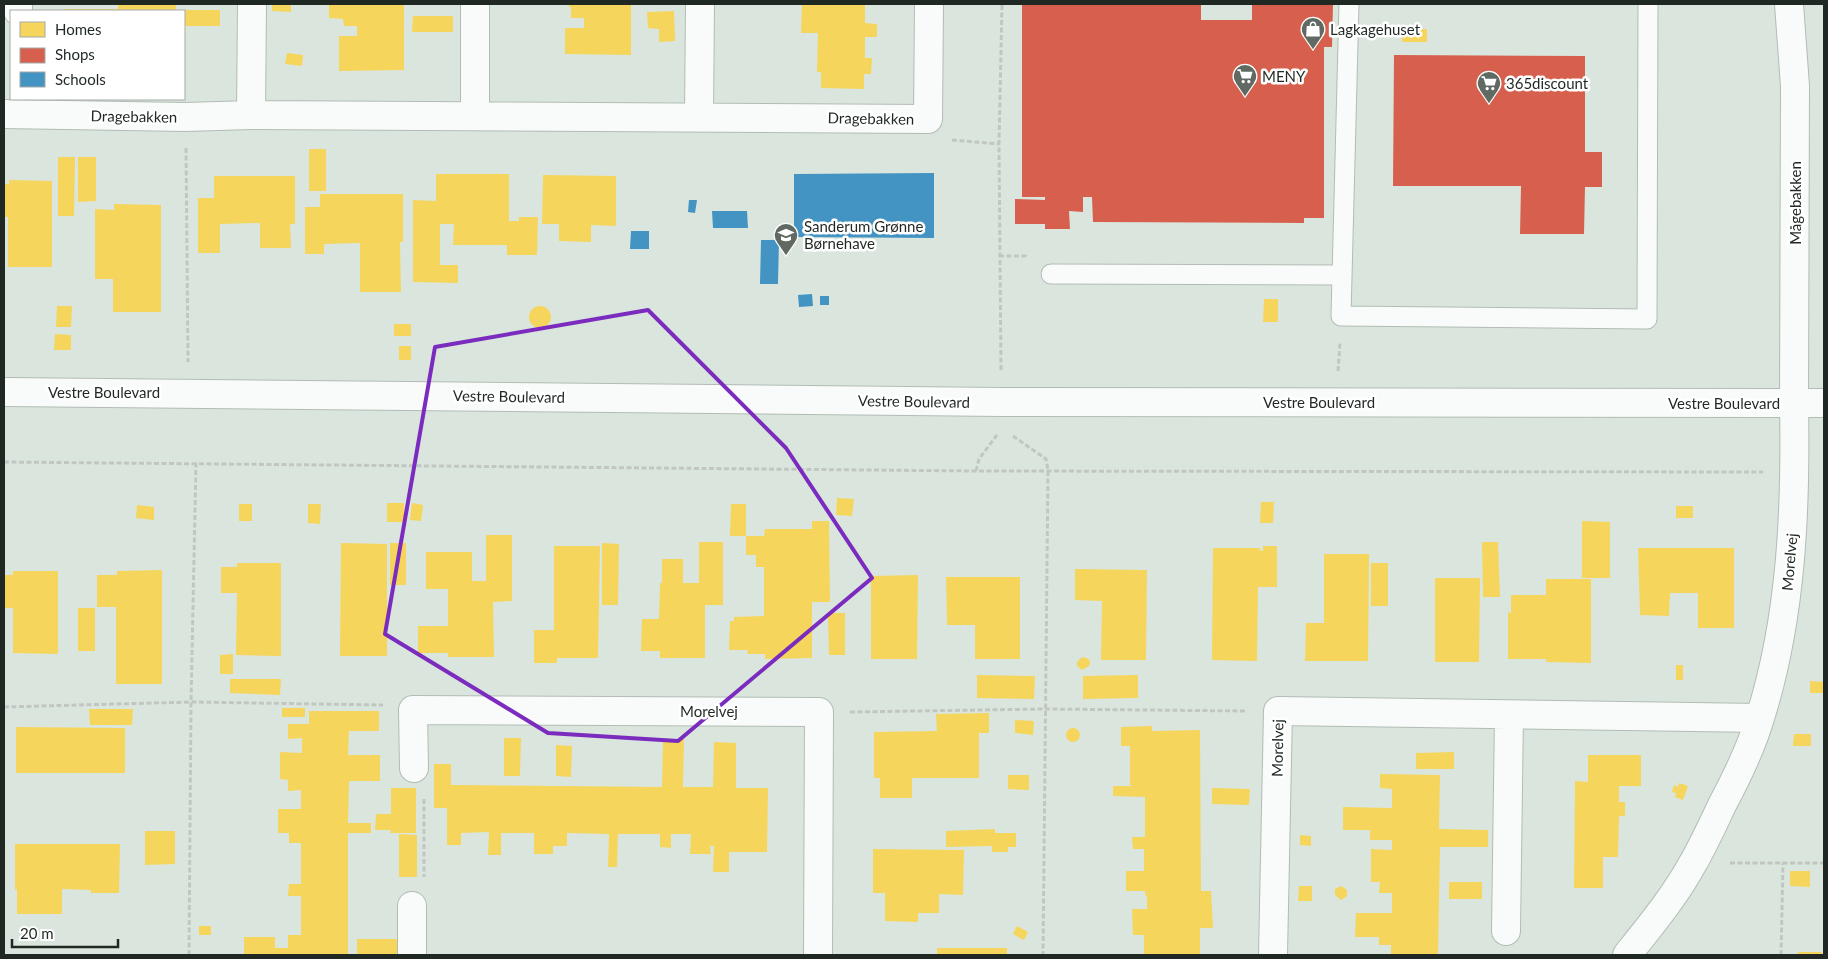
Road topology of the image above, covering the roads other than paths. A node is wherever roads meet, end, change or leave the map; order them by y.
1 (252, 4) edge
2 (475, 4) edge
3 (700, 4) edge
4 (930, 4) edge
5 (1349, 4) edge
6 (1648, 4) edge
7 (1789, 4) edge
8 (13, 109) edge
9 (251, 115) junction
10 (475, 116) junction
11 (699, 116) junction
12 (1051, 274) dead end
13 (1342, 275) junction
14 (4, 392) edge
15 (1794, 403) junction
16 (1824, 403) edge
17 (1509, 715) junction
18 (1760, 718) junction
19 (414, 768) road end
20 (412, 906) road end
21 (1506, 931) dead end
22 (412, 955) edge
23 (818, 955) edge
24 (1273, 955) edge
25 (1628, 955) edge

1 - 9 street
2 - 10 street
3 - 11 street
4 - 11 street, Dragebakken
5 - 13 lane
6 - 13 lane
7 - 15 street, Mågebakken
8 - 9 street, Dragebakken
9 - 10 street, Dragebakken
10 - 11 street, Dragebakken
12 - 13 lane
14 - 15 street, Vestre Boulevard
15 - 16 street, Vestre Boulevard
15 - 18 street, Morelvej
17 - 18 street, Morelvej
17 - 21 street
17 - 24 street, Morelvej
18 - 25 street, Morelvej
19 - 23 street, Morelvej
20 - 22 street

